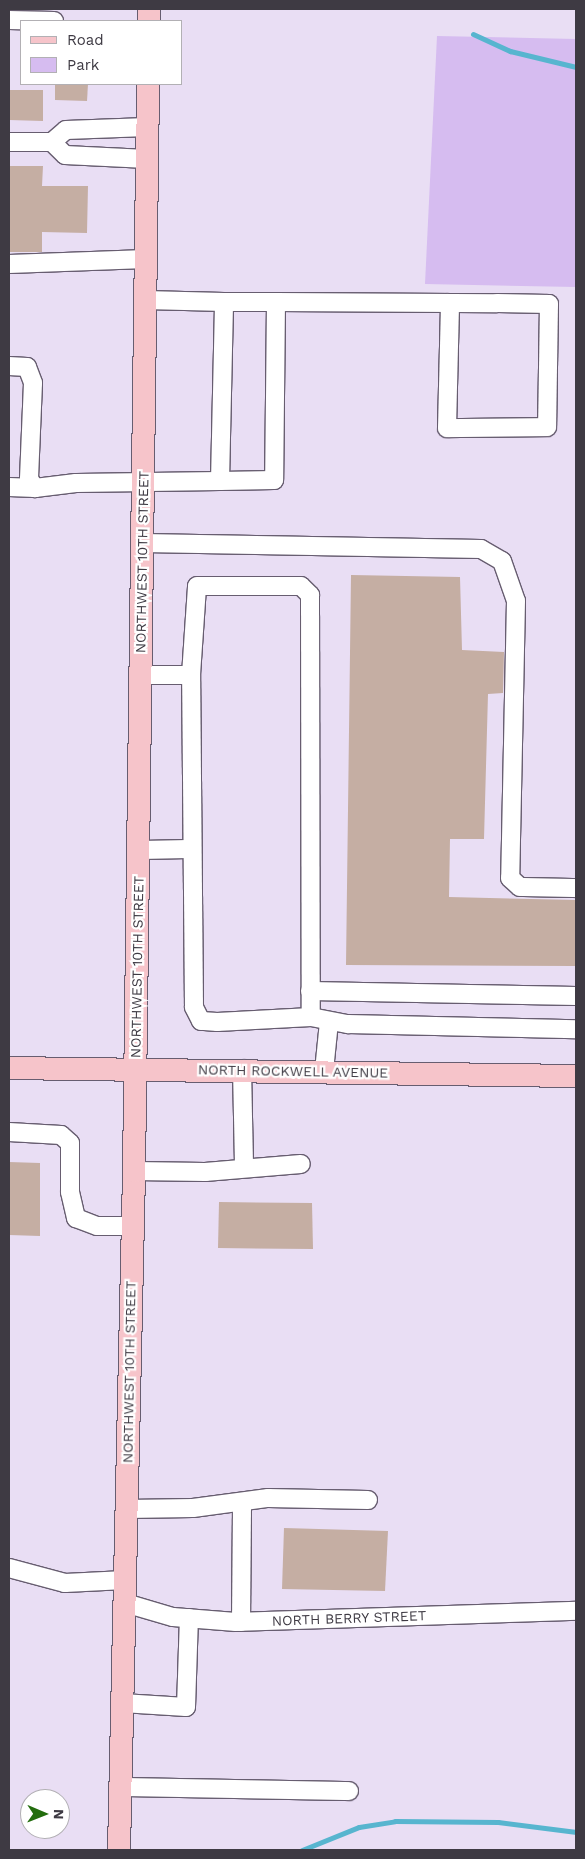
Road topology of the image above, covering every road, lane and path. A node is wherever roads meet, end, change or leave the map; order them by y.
1 (148, 85) edge
2 (147, 127) junction
3 (97, 130) junction
4 (9, 142) edge
5 (52, 142) junction
6 (96, 156) junction
7 (147, 159) junction
8 (146, 259) junction
9 (9, 264) edge
10 (145, 300) junction
11 (224, 302) junction
12 (276, 302) junction
13 (450, 303) junction
14 (9, 366) edge
15 (143, 481) junction
16 (220, 481) junction
17 (9, 487) edge
18 (35, 488) junction
19 (143, 543) junction
20 (141, 675) junction
21 (190, 675) junction
22 (191, 849) junction
23 (138, 850) junction
24 (576, 888) edge
25 (310, 991) junction
26 (576, 996) edge
27 (311, 1017) junction
28 (328, 1022) junction
29 (576, 1029) edge
30 (9, 1068) edge
31 (242, 1069) junction
32 (135, 1070) junction
33 (324, 1071) junction
34 (576, 1076) edge
35 (9, 1132) edge
36 (301, 1164) dead end
37 (244, 1166) junction
38 (134, 1171) junction
39 (132, 1226) junction
40 (368, 1500) dead end
41 (242, 1502) junction
42 (126, 1509) junction
43 (9, 1568) edge
44 (125, 1580) junction
45 (124, 1602) junction
46 (576, 1611) edge
47 (189, 1618) junction
48 (241, 1622) junction
49 (122, 1703) junction
50 (120, 1787) junction
51 (349, 1791) dead end
52 (119, 1850) edge

1 - 2 main road, NORTHWEST 10TH STREET
2 - 3 street
2 - 7 main road, NORTHWEST 10TH STREET
3 - 5 street
3 - 6 street
4 - 5 street
5 - 6 street
6 - 7 street
7 - 8 main road, NORTHWEST 10TH STREET
8 - 9 street
8 - 10 main road, NORTHWEST 10TH STREET
10 - 11 street
10 - 15 main road, NORTHWEST 10TH STREET
11 - 12 street
11 - 16 street
12 - 13 street
12 - 16 street
13 - 13 street
14 - 18 street
15 - 16 street
15 - 18 street
15 - 19 main road, NORTHWEST 10TH STREET
17 - 18 street
19 - 20 main road, NORTHWEST 10TH STREET
19 - 24 street
20 - 21 street
20 - 23 main road, NORTHWEST 10TH STREET
21 - 22 street
21 - 25 street
22 - 23 street
22 - 27 street
23 - 32 main road, NORTHWEST 10TH STREET
25 - 26 street
25 - 27 street
27 - 28 street
28 - 29 street
28 - 33 street
30 - 32 main road, NORTH ROCKWELL AVENUE
31 - 32 main road, NORTH ROCKWELL AVENUE
31 - 33 main road, NORTH ROCKWELL AVENUE
31 - 37 street
32 - 38 main road, NORTHWEST 10TH STREET
33 - 34 main road, NORTH ROCKWELL AVENUE
35 - 39 street
36 - 37 street
37 - 38 street
38 - 39 main road, NORTHWEST 10TH STREET
39 - 42 main road, NORTHWEST 10TH STREET
40 - 41 street
41 - 42 street
41 - 48 street
42 - 44 main road, NORTHWEST 10TH STREET
43 - 44 street
44 - 45 main road, NORTHWEST 10TH STREET
45 - 47 street, NORTH BERRY STREET
45 - 49 main road, NORTHWEST 10TH STREET
46 - 48 street, NORTH BERRY STREET
47 - 48 street, NORTH BERRY STREET
47 - 49 street
49 - 50 main road, NORTHWEST 10TH STREET
50 - 51 street
50 - 52 main road, NORTHWEST 10TH STREET

